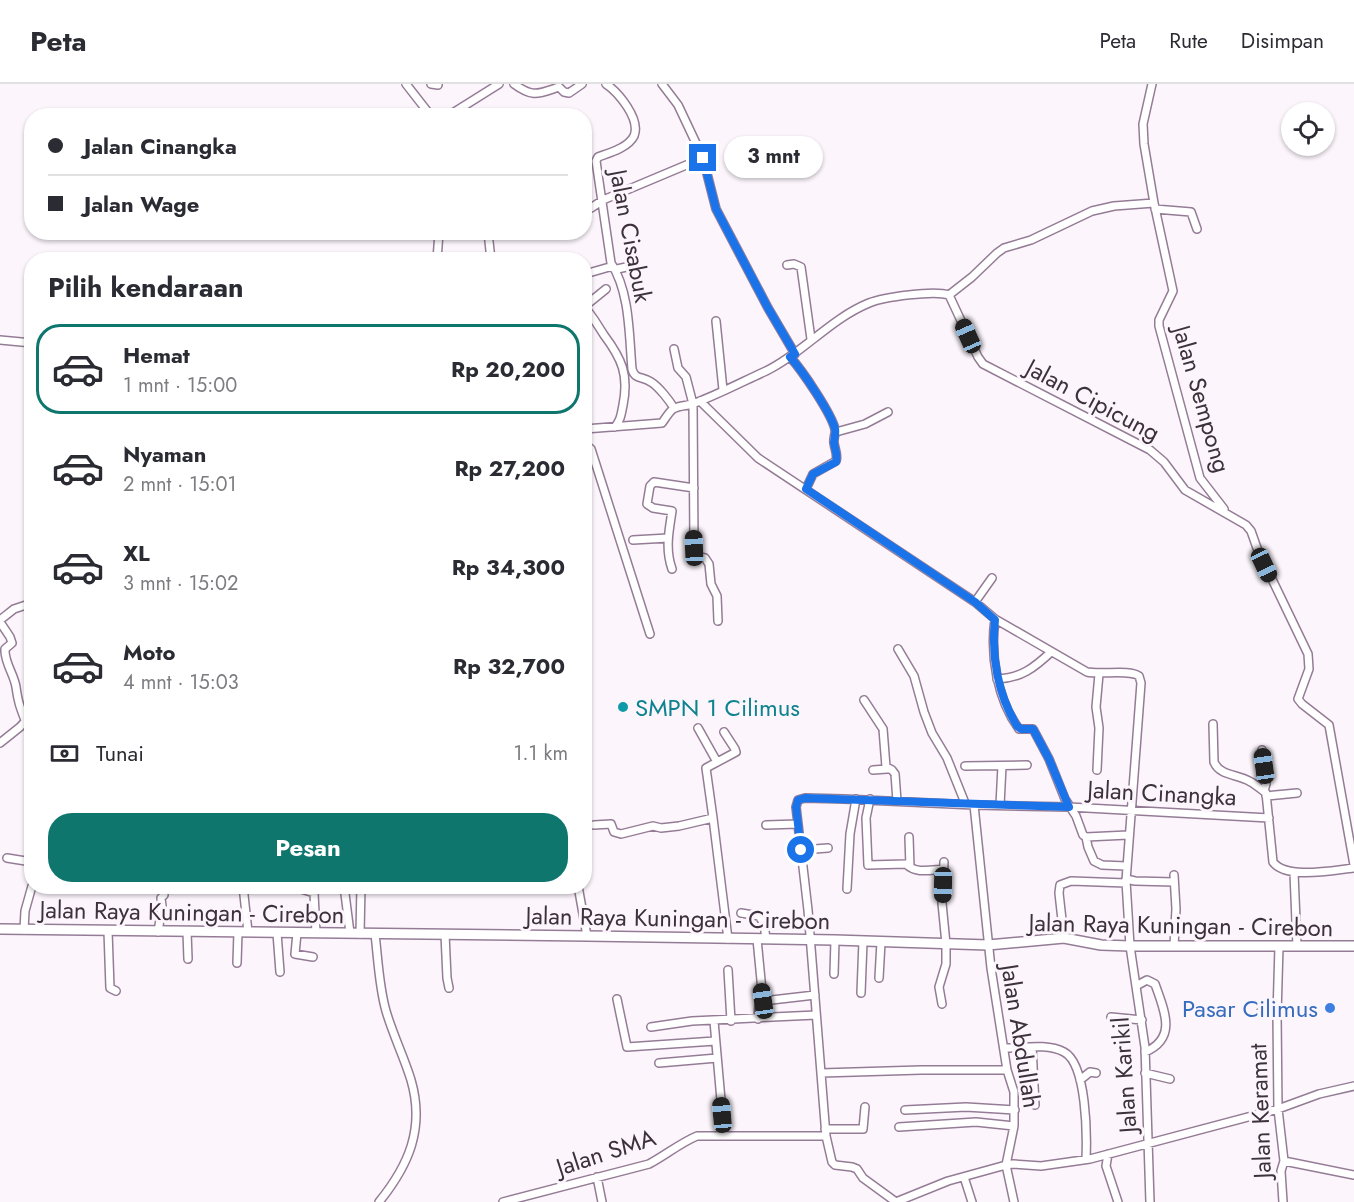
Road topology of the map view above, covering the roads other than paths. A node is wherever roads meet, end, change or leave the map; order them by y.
1 (406, 84) edge
2 (500, 84) edge
3 (514, 84) edge
4 (582, 84) edge
5 (606, 84) edge
6 (1152, 84) edge
7 (664, 86) edge
8 (425, 108) edge
9 (461, 108) edge
10 (703, 158) junction
11 (603, 200) junction
12 (592, 206) edge
13 (1154, 206) junction
14 (1197, 229) dead end
15 (636, 265) dead end
16 (787, 266) dead end
17 (615, 268) junction
18 (592, 272) dead end
19 (606, 289) dead end
20 (950, 295) junction
21 (592, 301) edge
22 (592, 317) edge
23 (717, 321) dead end
24 (0, 339) edge
25 (811, 339) junction
26 (24, 342) edge
27 (674, 349) dead end
28 (792, 356) junction
29 (723, 390) junction
30 (696, 403) junction
31 (674, 408) junction
32 (888, 412) dead end
33 (615, 427) junction
34 (592, 429) edge
35 (836, 432) junction
36 (592, 452) edge
37 (694, 488) junction
38 (806, 489) junction
39 (1222, 507) junction
40 (668, 538) junction
41 (633, 540) dead end
42 (672, 569) dead end
43 (992, 578) dead end
44 (975, 602) junction
45 (24, 606) edge
46 (995, 620) junction
47 (0, 621) edge
48 (718, 621) dead end
49 (650, 634) dead end
50 (898, 649) dead end
51 (1051, 652) junction
52 (1099, 674) junction
53 (997, 679) junction
54 (864, 700) dead end
55 (24, 718) edge
56 (24, 721) edge
57 (1214, 724) dead end
58 (698, 728) dead end
59 (724, 732) dead end
60 (0, 743) edge
61 (1262, 750) dead end
62 (717, 762) junction
63 (1027, 765) dead end
64 (965, 766) dead end
65 (1002, 766) junction
66 (887, 769) junction
67 (873, 770) dead end
68 (1097, 770) dead end
69 (1297, 793) dead end
70 (1265, 794) junction
71 (856, 799) junction
72 (870, 799) junction
73 (897, 801) junction
74 (965, 803) junction
75 (974, 805) junction
76 (1000, 805) junction
77 (1069, 807) junction
78 (1131, 811) junction
79 (713, 818) junction
80 (1269, 818) junction
81 (798, 824) junction
82 (594, 825) dead end
83 (766, 825) dead end
84 (1128, 835) junction
85 (1352, 835) edge
86 (909, 837) dead end
87 (1086, 837) junction
88 (828, 848) dead end
89 (801, 850) junction
90 (7, 858) dead end
91 (24, 861) edge
92 (1126, 866) junction
93 (1354, 866) edge
94 (910, 869) junction
95 (1294, 873) junction
96 (1126, 881) junction
97 (847, 889) dead end
98 (30, 894) edge
99 (164, 894) edge
100 (243, 894) edge
101 (314, 894) edge
102 (346, 894) edge
103 (360, 894) edge
104 (579, 894) edge
105 (741, 913) dead end
106 (0, 929) edge
107 (24, 930) junction
108 (108, 931) junction
109 (158, 932) junction
110 (187, 932) junction
111 (243, 932) junction
112 (278, 933) junction
113 (297, 933) junction
114 (316, 933) junction
115 (355, 934) junction
116 (375, 934) junction
117 (445, 934) junction
118 (587, 936) junction
119 (1064, 938) junction
120 (728, 939) junction
121 (762, 939) junction
122 (809, 940) junction
123 (836, 940) junction
124 (863, 941) junction
125 (881, 942) junction
126 (946, 944) junction
127 (988, 945) junction
128 (1130, 946) junction
129 (1174, 946) junction
130 (1279, 946) junction
131 (1297, 946) junction
132 (1354, 946) edge
133 (313, 957) dead end
134 (189, 959) dead end
135 (237, 963) dead end
136 (728, 969) dead end
137 (280, 972) dead end
138 (834, 974) dead end
139 (879, 978) dead end
140 (1136, 986) junction
141 (449, 987) dead end
142 (116, 991) dead end
143 (861, 993) dead end
144 (815, 995) junction
145 (617, 999) dead end
146 (763, 1001) junction
147 (942, 1004) dead end
148 (1261, 1011) dead end
149 (816, 1015) junction
150 (1276, 1015) junction
151 (1111, 1017) dead end
152 (758, 1019) junction
153 (1142, 1020) junction
154 (714, 1021) junction
155 (731, 1021) junction
156 (651, 1027) dead end
157 (715, 1041) junction
158 (1032, 1047) junction
159 (1004, 1048) junction
160 (1145, 1052) junction
161 (717, 1058) junction
162 (659, 1063) dead end
163 (1007, 1070) junction
164 (821, 1073) junction
165 (1096, 1073) dead end
166 (1145, 1073) junction
167 (1170, 1079) dead end
168 (1080, 1080) junction
169 (1354, 1086) edge
170 (1035, 1105) dead end
171 (865, 1107) dead end
172 (1278, 1109) junction
173 (905, 1110) dead end
174 (1015, 1110) junction
175 (1014, 1126) junction
176 (899, 1127) dead end
177 (826, 1132) junction
178 (724, 1134) junction
179 (1149, 1143) junction
180 (1108, 1154) junction
181 (1086, 1160) junction
182 (1284, 1161) junction
183 (1006, 1166) junction
184 (1354, 1175) edge
185 (597, 1177) junction
186 (964, 1177) junction
187 (379, 1202) edge
188 (503, 1202) edge
189 (602, 1202) edge
190 (972, 1202) edge
191 (1014, 1202) edge
192 (1118, 1202) edge
193 (1150, 1202) edge
194 (1283, 1202) edge

1 - 8 street
2 - 9 street
3 - 4 street
5 - 11 street, Jalan Cisabuk
6 - 13 street, Jalan Sempong
7 - 10 street
10 - 11 street
10 - 28 street
11 - 12 street
11 - 17 street, Jalan Cisabuk
13 - 14 street
13 - 20 street
13 - 39 street, Jalan Sempong
15 - 17 street
16 - 25 street
17 - 18 street
17 - 31 street, Jalan Cisabuk
19 - 21 street
20 - 25 street
20 - 39 street, Jalan Cipicung
22 - 33 street
23 - 29 street
24 - 26 street
25 - 28 street
27 - 30 street
28 - 29 street
28 - 35 street
29 - 30 street
30 - 31 street
30 - 37 street
30 - 38 street
31 - 33 street
32 - 35 street
33 - 34 street
35 - 38 street
36 - 49 street
37 - 40 street
37 - 48 street
38 - 44 street
39 - 85 street, Jalan Cipicung
40 - 41 street
40 - 42 street
43 - 44 street
44 - 46 street
45 - 47 street
46 - 51 street
46 - 53 street
47 - 55 street
50 - 74 street
51 - 52 street
51 - 53 street
52 - 68 street
52 - 78 street, Jalan Karikil
53 - 77 street
54 - 66 street
56 - 60 street
57 - 70 street
58 - 62 street
59 - 62 street
61 - 70 street
62 - 79 street
63 - 65 street
64 - 65 street
65 - 76 street
66 - 67 street
66 - 73 street
69 - 70 street
70 - 80 street
71 - 72 street, Jalan Cinangka
71 - 81 street, Jalan Cinangka
71 - 97 street
72 - 73 street, Jalan Cinangka
72 - 94 street
73 - 74 street, Jalan Cinangka
74 - 75 street, Jalan Cinangka
75 - 76 street, Jalan Cinangka
75 - 127 street, Jalan Abdullah
76 - 77 street, Jalan Cinangka
77 - 78 street, Jalan Cinangka
77 - 87 street
78 - 80 street, Jalan Cinangka
78 - 84 street, Jalan Karikil
79 - 82 street
79 - 120 street
80 - 95 street
81 - 83 street
81 - 89 street, Jalan Cinangka
84 - 87 street
84 - 92 street, Jalan Karikil
85 - 93 street
86 - 94 street
87 - 92 street
88 - 89 street
89 - 122 street, Jalan Cinangka
90 - 91 street
92 - 96 street, Jalan Karikil
93 - 95 street
94 - 126 street
95 - 131 street
96 - 119 street
96 - 128 street, Jalan Karikil
96 - 129 street
98 - 107 street
99 - 109 street
100 - 111 street
101 - 114 street
102 - 115 street
103 - 115 street
104 - 118 street
105 - 121 street
106 - 107 highway, Jalan Raya Kuningan - Cirebon
107 - 108 highway, Jalan Raya Kuningan - Cirebon
108 - 109 highway, Jalan Raya Kuningan - Cirebon
108 - 142 street
109 - 110 highway, Jalan Raya Kuningan - Cirebon
110 - 111 highway, Jalan Raya Kuningan - Cirebon
110 - 134 street
111 - 112 highway, Jalan Raya Kuningan - Cirebon
111 - 135 street
112 - 113 highway, Jalan Raya Kuningan - Cirebon
112 - 137 street
113 - 114 highway, Jalan Raya Kuningan - Cirebon
113 - 133 street
114 - 115 highway, Jalan Raya Kuningan - Cirebon
115 - 116 highway, Jalan Raya Kuningan - Cirebon
116 - 117 highway, Jalan Raya Kuningan - Cirebon
116 - 187 street
117 - 118 highway, Jalan Raya Kuningan - Cirebon
117 - 141 street
118 - 120 highway, Jalan Raya Kuningan - Cirebon
119 - 127 highway, Jalan Raya Kuningan - Cirebon
119 - 128 highway, Jalan Raya Kuningan - Cirebon
120 - 121 highway, Jalan Raya Kuningan - Cirebon
121 - 122 highway, Jalan Raya Kuningan - Cirebon
121 - 146 street
122 - 123 highway, Jalan Raya Kuningan - Cirebon
122 - 144 street, Jalan Cinangka
123 - 124 highway, Jalan Raya Kuningan - Cirebon
123 - 138 street
124 - 125 highway, Jalan Raya Kuningan - Cirebon
124 - 143 street
125 - 126 highway, Jalan Raya Kuningan - Cirebon
125 - 139 street
126 - 127 highway, Jalan Raya Kuningan - Cirebon
126 - 147 street
127 - 159 street, Jalan Abdullah
128 - 129 highway, Jalan Raya Kuningan - Cirebon
128 - 140 street, Jalan Karikil
129 - 130 highway, Jalan Raya Kuningan - Cirebon
130 - 131 highway, Jalan Raya Kuningan - Cirebon
130 - 150 street, Jalan Keramat
131 - 132 highway, Jalan Raya Kuningan - Cirebon
136 - 155 street
140 - 153 street, Jalan Karikil
140 - 160 street
144 - 146 street
144 - 149 street, Jalan Cinangka
145 - 157 street
146 - 152 street
148 - 150 street
149 - 152 street
149 - 164 street, Jalan Cinangka
150 - 172 street, Jalan Keramat
151 - 153 street
152 - 155 street
153 - 160 street, Jalan Karikil
154 - 155 street
154 - 156 street
154 - 157 street
157 - 161 street
158 - 159 street
158 - 168 street
158 - 170 street
159 - 163 street, Jalan Abdullah
160 - 166 street, Jalan Karikil
161 - 162 street
161 - 178 street
163 - 164 street
163 - 174 street, Jalan Abdullah
164 - 177 street, Jalan Cinangka
165 - 168 street
166 - 167 street
166 - 179 street, Jalan Karikil
168 - 181 street
169 - 172 street
171 - 177 street, Jalan SMA
172 - 179 street
172 - 182 street, Jalan Keramat
173 - 174 street
174 - 175 street, Jalan Abdullah
175 - 176 street
175 - 183 street, Jalan Abdullah
177 - 178 street, Jalan SMA
177 - 186 street, Jalan Cinangka
178 - 185 street, Jalan SMA
179 - 180 street
179 - 193 street, Jalan Karikil
180 - 181 street
180 - 192 street
181 - 183 street
182 - 184 street
182 - 194 street, Jalan Keramat
183 - 186 street
183 - 191 street, Jalan Abdullah
185 - 188 street, Jalan SMA
185 - 189 street
186 - 190 street

